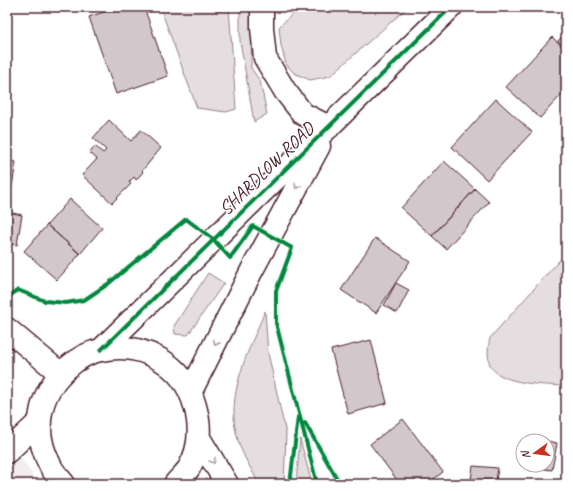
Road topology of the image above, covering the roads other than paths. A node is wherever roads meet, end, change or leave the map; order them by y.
1 (262, 7) edge
2 (451, 7) edge
3 (329, 127) junction
4 (7, 329) edge
5 (101, 350) junction
6 (61, 374) junction
7 (191, 391) junction
8 (39, 422) junction
9 (199, 438) junction
10 (7, 452) edge
11 (64, 484) edge
12 (175, 484) edge
13 (227, 484) edge

1 - 3 main road
2 - 3 main road, SHARDLOW ROAD
3 - 5 main road, SHARDLOW ROAD
3 -> 7 main road, SHARDLOW ROAD
4 - 6 main road
5 - 6 main road
5 - 7 main road
6 - 8 main road
7 - 9 main road
8 - 10 main road
8 - 11 main road
9 - 12 main road
9 -> 13 main road

